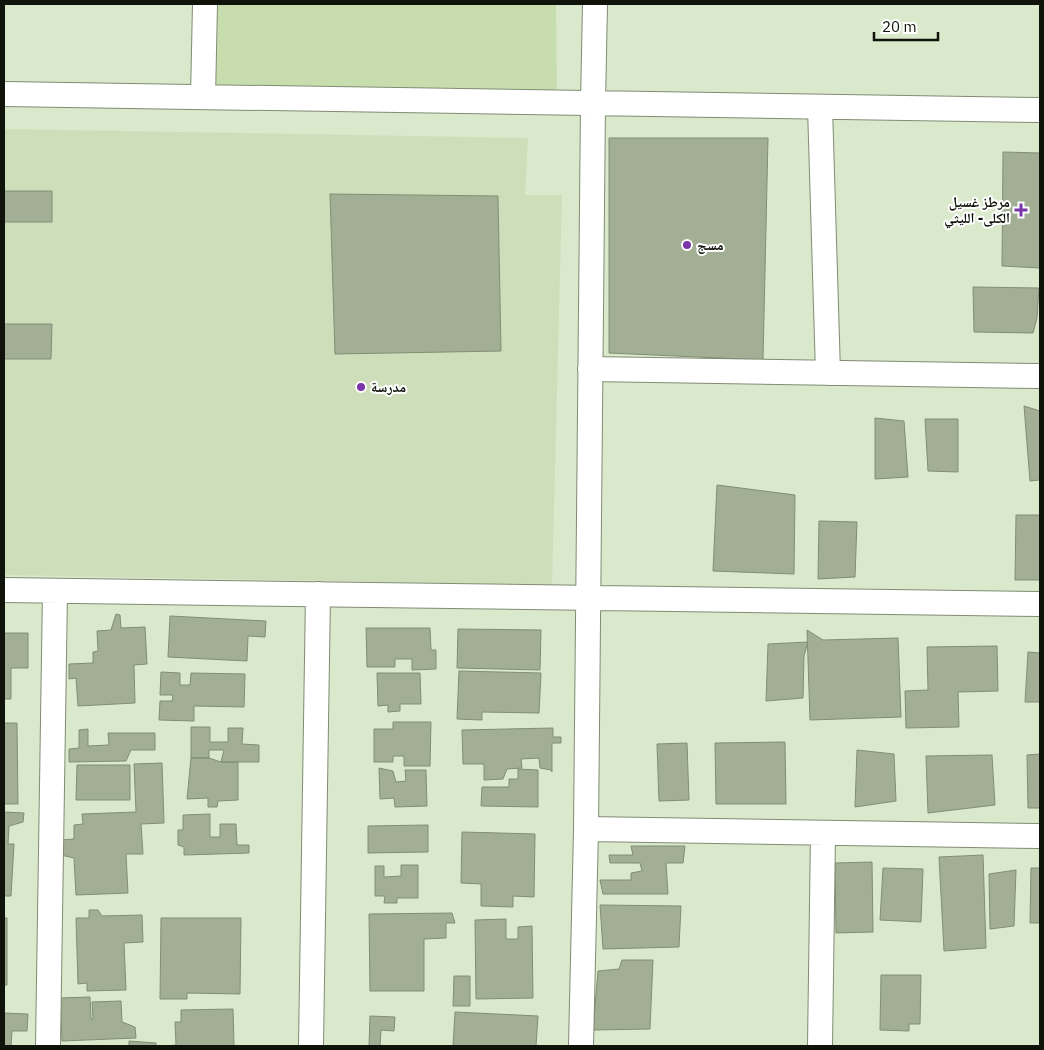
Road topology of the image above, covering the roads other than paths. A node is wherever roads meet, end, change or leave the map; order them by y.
1 (205, 4) edge
2 (595, 4) edge
3 (4, 94) edge
4 (203, 97) junction
5 (593, 103) junction
6 (820, 107) junction
7 (1040, 110) edge
8 (590, 369) junction
9 (828, 372) junction
10 (1040, 376) edge
11 (4, 590) edge
12 (55, 591) junction
13 (318, 594) junction
14 (588, 598) junction
15 (1040, 604) edge
16 (586, 829) junction
17 (823, 833) junction
18 (1040, 836) edge
19 (48, 1046) edge
20 (312, 1046) edge
21 (581, 1046) edge
22 (820, 1046) edge

1 - 4 street
2 - 5 street
3 - 4 street
4 - 5 street
5 - 6 street
5 - 8 street
6 - 7 street
6 - 9 street
8 - 9 street
8 - 14 street
9 - 10 street
11 - 12 street
12 - 13 street
12 - 19 street
13 - 14 street
13 - 20 street
14 - 15 street
14 - 16 street
16 - 17 street
16 - 21 street
17 - 18 street
17 - 22 street

